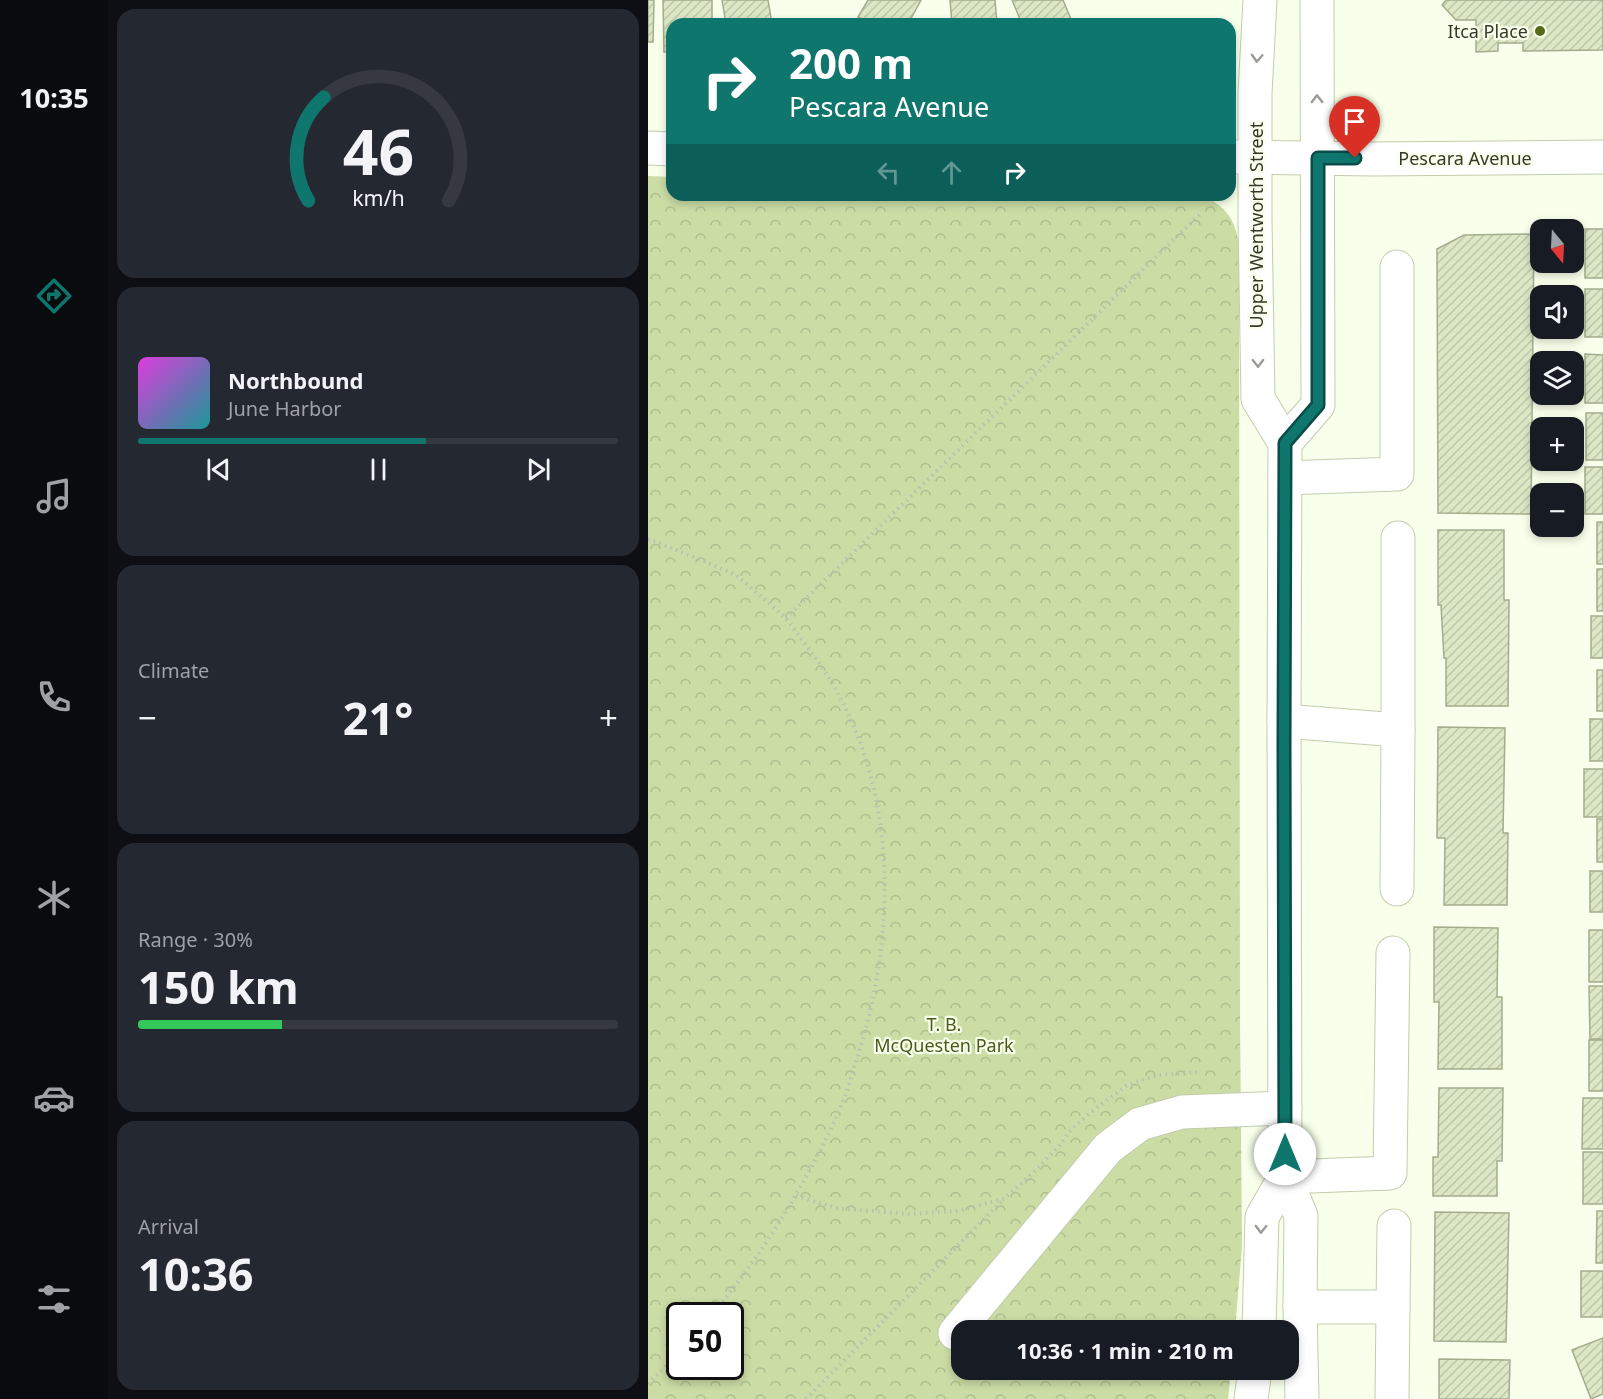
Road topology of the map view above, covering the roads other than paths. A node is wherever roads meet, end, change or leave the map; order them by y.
1 (1260, 0) edge
2 (1317, 0) edge
3 (648, 148) edge
4 (666, 148) edge
5 (1243, 157) edge
6 (1603, 157) edge
7 (1318, 158) junction
8 (1397, 267) dead end
9 (1285, 443) junction
10 (1285, 478) junction
11 (1398, 538) dead end
12 (1284, 721) junction
13 (1398, 730) junction
14 (1397, 889) dead end
15 (1393, 953) dead end
16 (1285, 1108) junction
17 (1285, 1177) junction
18 (1394, 1226) dead end
19 (1300, 1306) junction
20 (1393, 1307) junction
21 (966, 1320) edge
22 (1259, 1320) edge
23 (1255, 1380) edge
24 (1258, 1380) edge
25 (1251, 1399) edge
26 (1259, 1399) edge
27 (1302, 1399) edge
28 (1392, 1399) edge

1 -> 5 main road, Upper Wentworth Street
7 -> 2 main road
3 - 4 main road
5 - 7 main road, Pescara Avenue
5 -> 9 main road, Upper Wentworth Street
6 - 7 main road, Pescara Avenue
7 - 9 main road
8 - 10 main road
9 - 10 main road
10 - 12 main road
11 - 13 main road
12 - 13 main road
12 - 16 main road
13 - 14 main road
15 - 17 main road
16 - 17 main road
16 - 21 main road
17 - 19 main road
17 -> 22 main road
18 - 20 main road
19 - 20 main road
19 - 27 main road
20 - 28 main road
23 - 25 main road
24 - 26 main road

